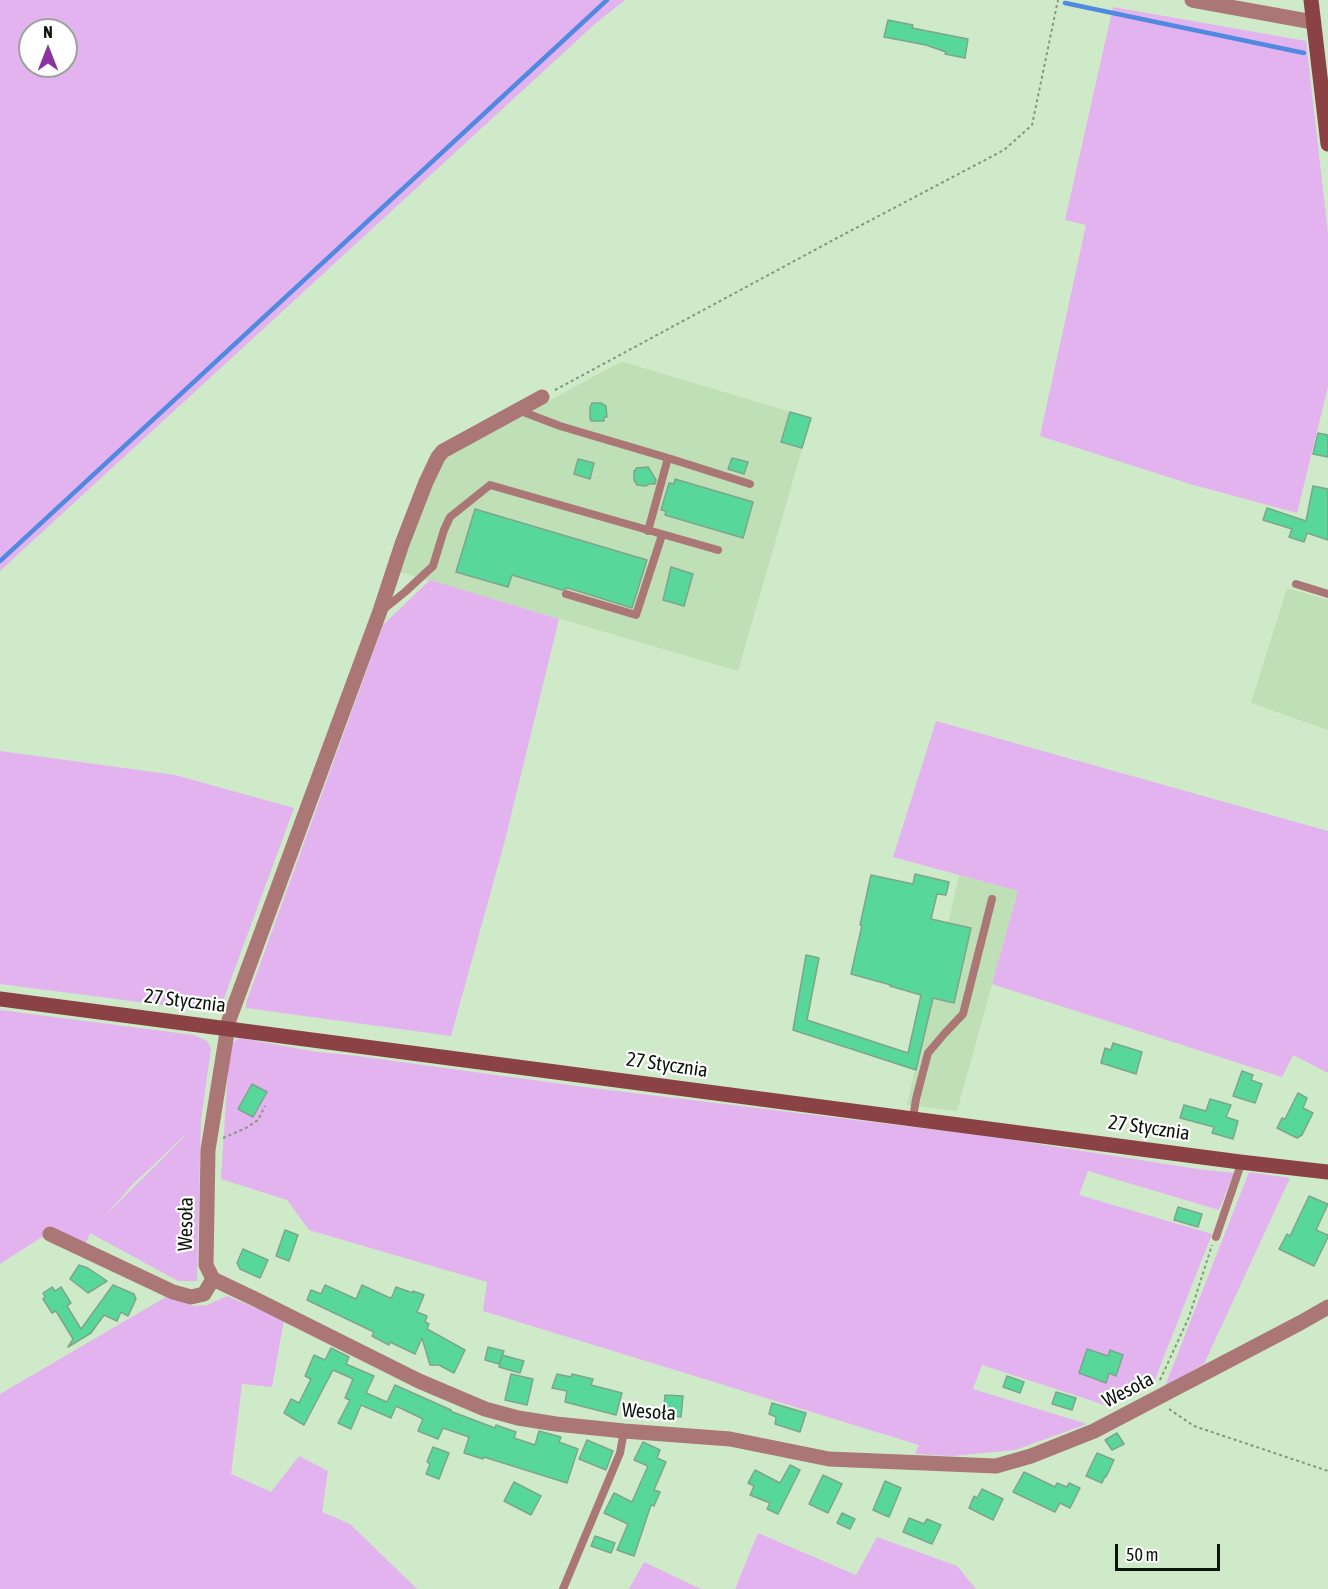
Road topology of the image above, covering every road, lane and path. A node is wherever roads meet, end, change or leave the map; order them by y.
1 (1058, 0) edge
2 (1192, 0) edge
3 (1311, 0) edge
4 (1313, 22) junction
5 (1328, 143) edge
6 (542, 397) joint
7 (518, 410) junction
8 (668, 458) junction
9 (750, 484) dead end
10 (648, 531) junction
11 (662, 535) junction
12 (718, 550) dead end
13 (1296, 584) dead end
14 (566, 594) dead end
15 (1328, 594) edge
16 (380, 611) junction
17 (992, 899) dead end
18 (0, 999) edge
19 (227, 1028) junction
20 (265, 1106) dead end
21 (913, 1118) junction
22 (209, 1142) junction
23 (1240, 1162) junction
24 (1328, 1172) edge
25 (50, 1234) dead end
26 (1216, 1237) joint
27 (213, 1279) junction
28 (1328, 1307) edge
29 (1161, 1397) junction
30 (624, 1431) junction
31 (1328, 1471) edge
32 (563, 1589) edge

1 - 6 path
2 - 4 street
3 - 4 street
4 - 5 street
6 - 7 street, Wesoła
7 - 8 lane
7 - 16 street, Wesoła
8 - 9 lane
8 - 10 lane
10 - 11 lane
10 - 16 lane
11 - 12 lane
11 - 14 lane
13 - 15 lane
16 - 19 street, Wesoła
17 - 21 lane
18 - 19 street, 27 Stycznia
19 - 21 street, 27 Stycznia
19 - 22 street, Wesoła
20 - 22 path
21 - 23 street, 27 Stycznia
22 - 27 street, Wesoła
23 - 24 street, 27 Stycznia
23 - 26 lane
25 - 27 street
26 - 29 path
27 - 30 street, Wesoła
28 - 29 street, Wesoła
29 - 30 street, Wesoła
29 - 31 path
30 - 32 lane

